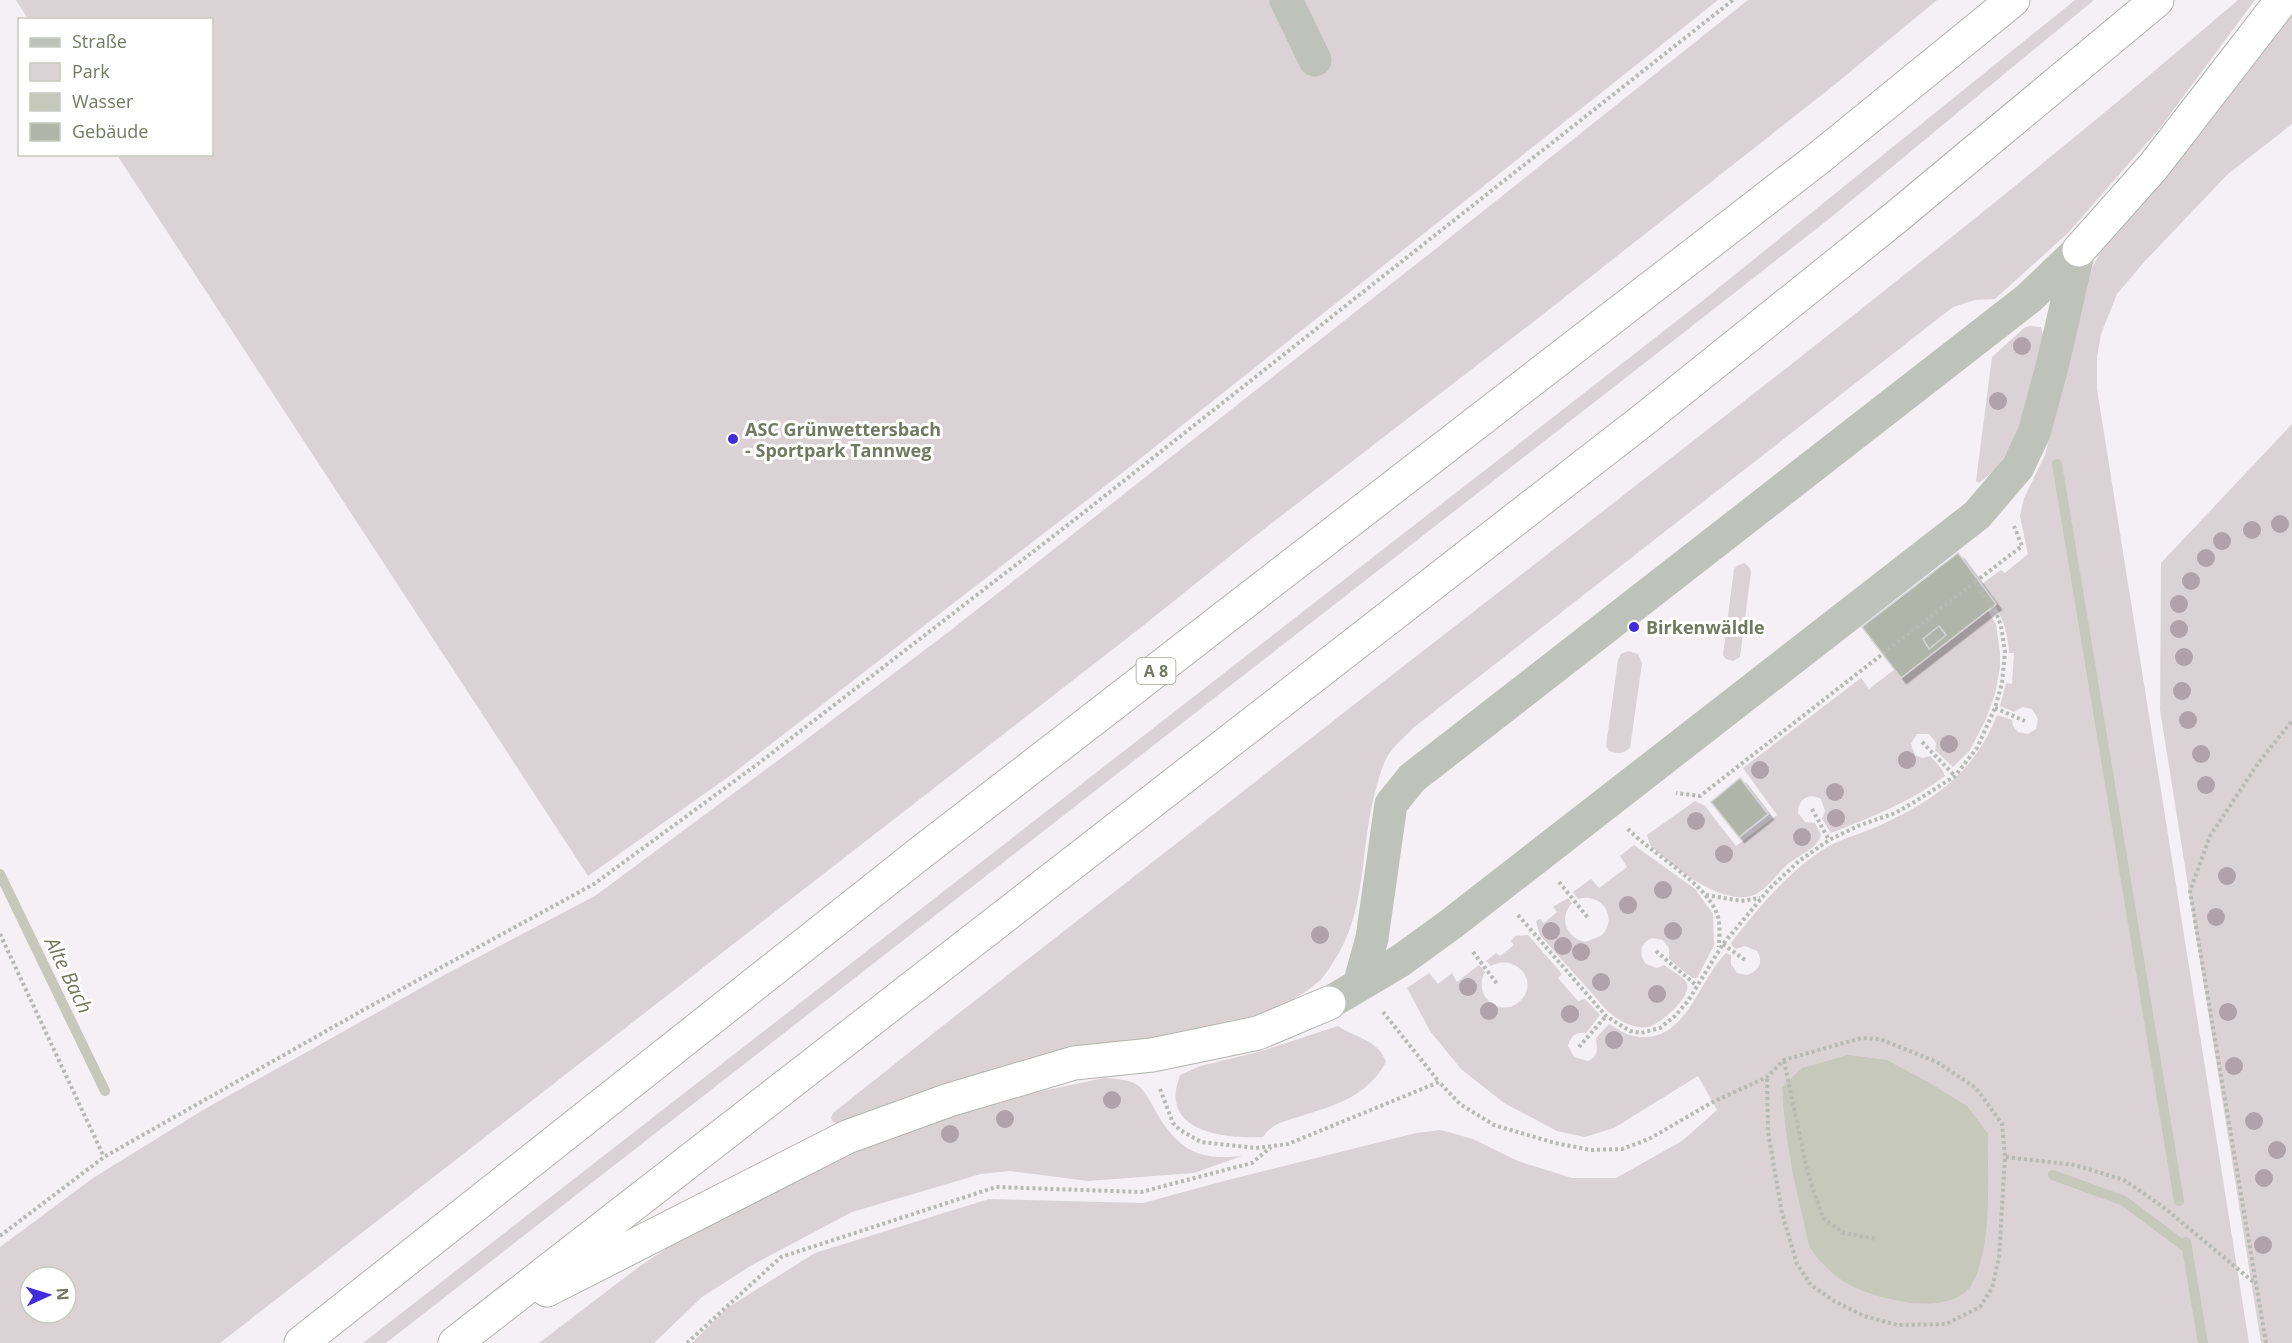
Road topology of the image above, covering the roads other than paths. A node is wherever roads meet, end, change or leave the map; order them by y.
1 (1286, 0) edge
2 (2013, 0) edge
3 (2157, 0) edge
4 (2282, 0) edge
5 (1315, 60) dead end
6 (2079, 250) junction
7 (1359, 985) junction
8 (1329, 1003) joint
9 (467, 1334) edge
10 (301, 1343) edge

1 - 5 lane
2 - 10 highway, A 8
3 - 9 highway
4 - 6 highway
6 - 7 lane
6 - 7 lane
7 - 8 lane
8 - 9 highway

